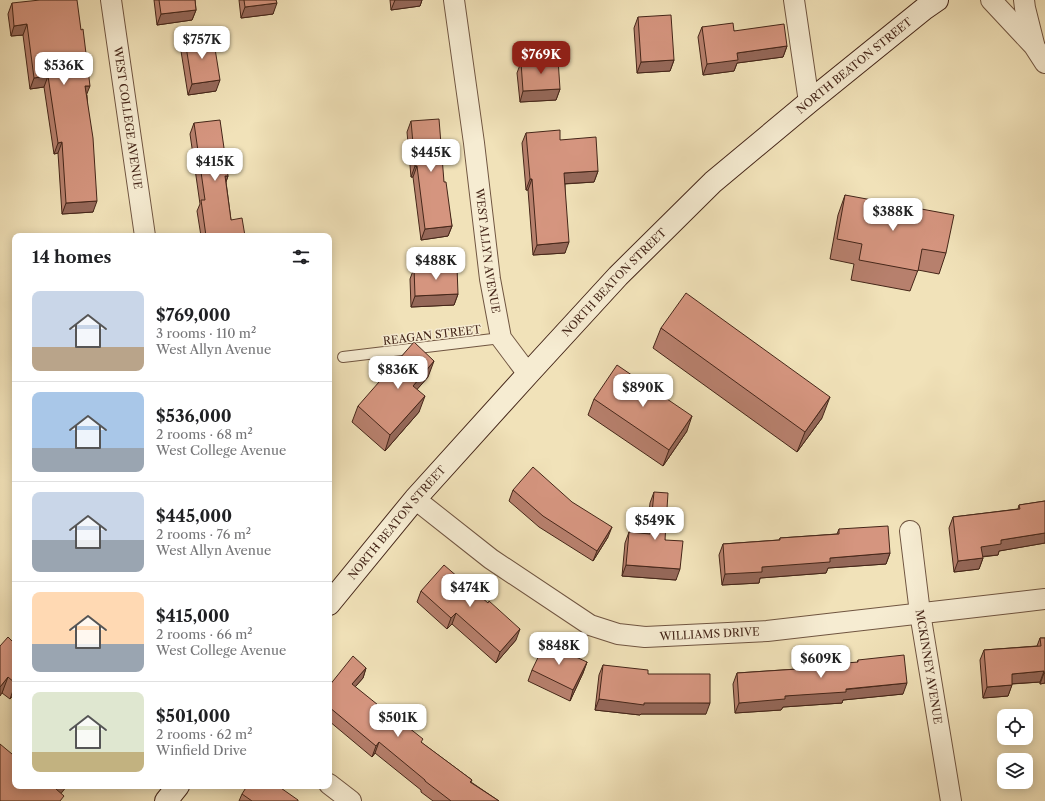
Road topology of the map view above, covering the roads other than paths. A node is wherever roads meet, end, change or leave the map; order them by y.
1 (112, 0) edge
2 (454, 0) edge
3 (794, 0) edge
4 (937, 0) edge
5 (991, 0) edge
6 (1024, 0) edge
7 (1034, 46) junction
8 (1045, 63) edge
9 (809, 102) junction
10 (145, 233) edge
11 (501, 338) junction
12 (342, 357) dead end
13 (528, 374) junction
14 (415, 499) junction
15 (910, 531) dead end
16 (1045, 599) edge
17 (332, 600) edge
18 (920, 613) junction
19 (332, 786) edge
20 (176, 789) edge
21 (166, 801) edge
22 (351, 801) edge
23 (951, 801) edge

1 - 10 street, WEST COLLEGE AVENUE
2 - 11 street, WEST ALLYN AVENUE
3 - 9 street
4 - 9 main road, NORTH BEATON STREET
5 - 7 street
6 - 7 street
7 - 8 street
9 - 13 main road, NORTH BEATON STREET
11 - 12 lane, REAGAN STREET
11 - 13 street, WEST ALLYN AVENUE
13 - 14 main road, NORTH BEATON STREET
14 - 17 main road, NORTH BEATON STREET
14 - 18 street, WILLIAMS DRIVE
15 - 18 street, MCKINNEY AVENUE
16 - 18 street, WILLIAMS DRIVE
18 - 23 street, MCKINNEY AVENUE
19 - 22 street
20 - 21 main road

